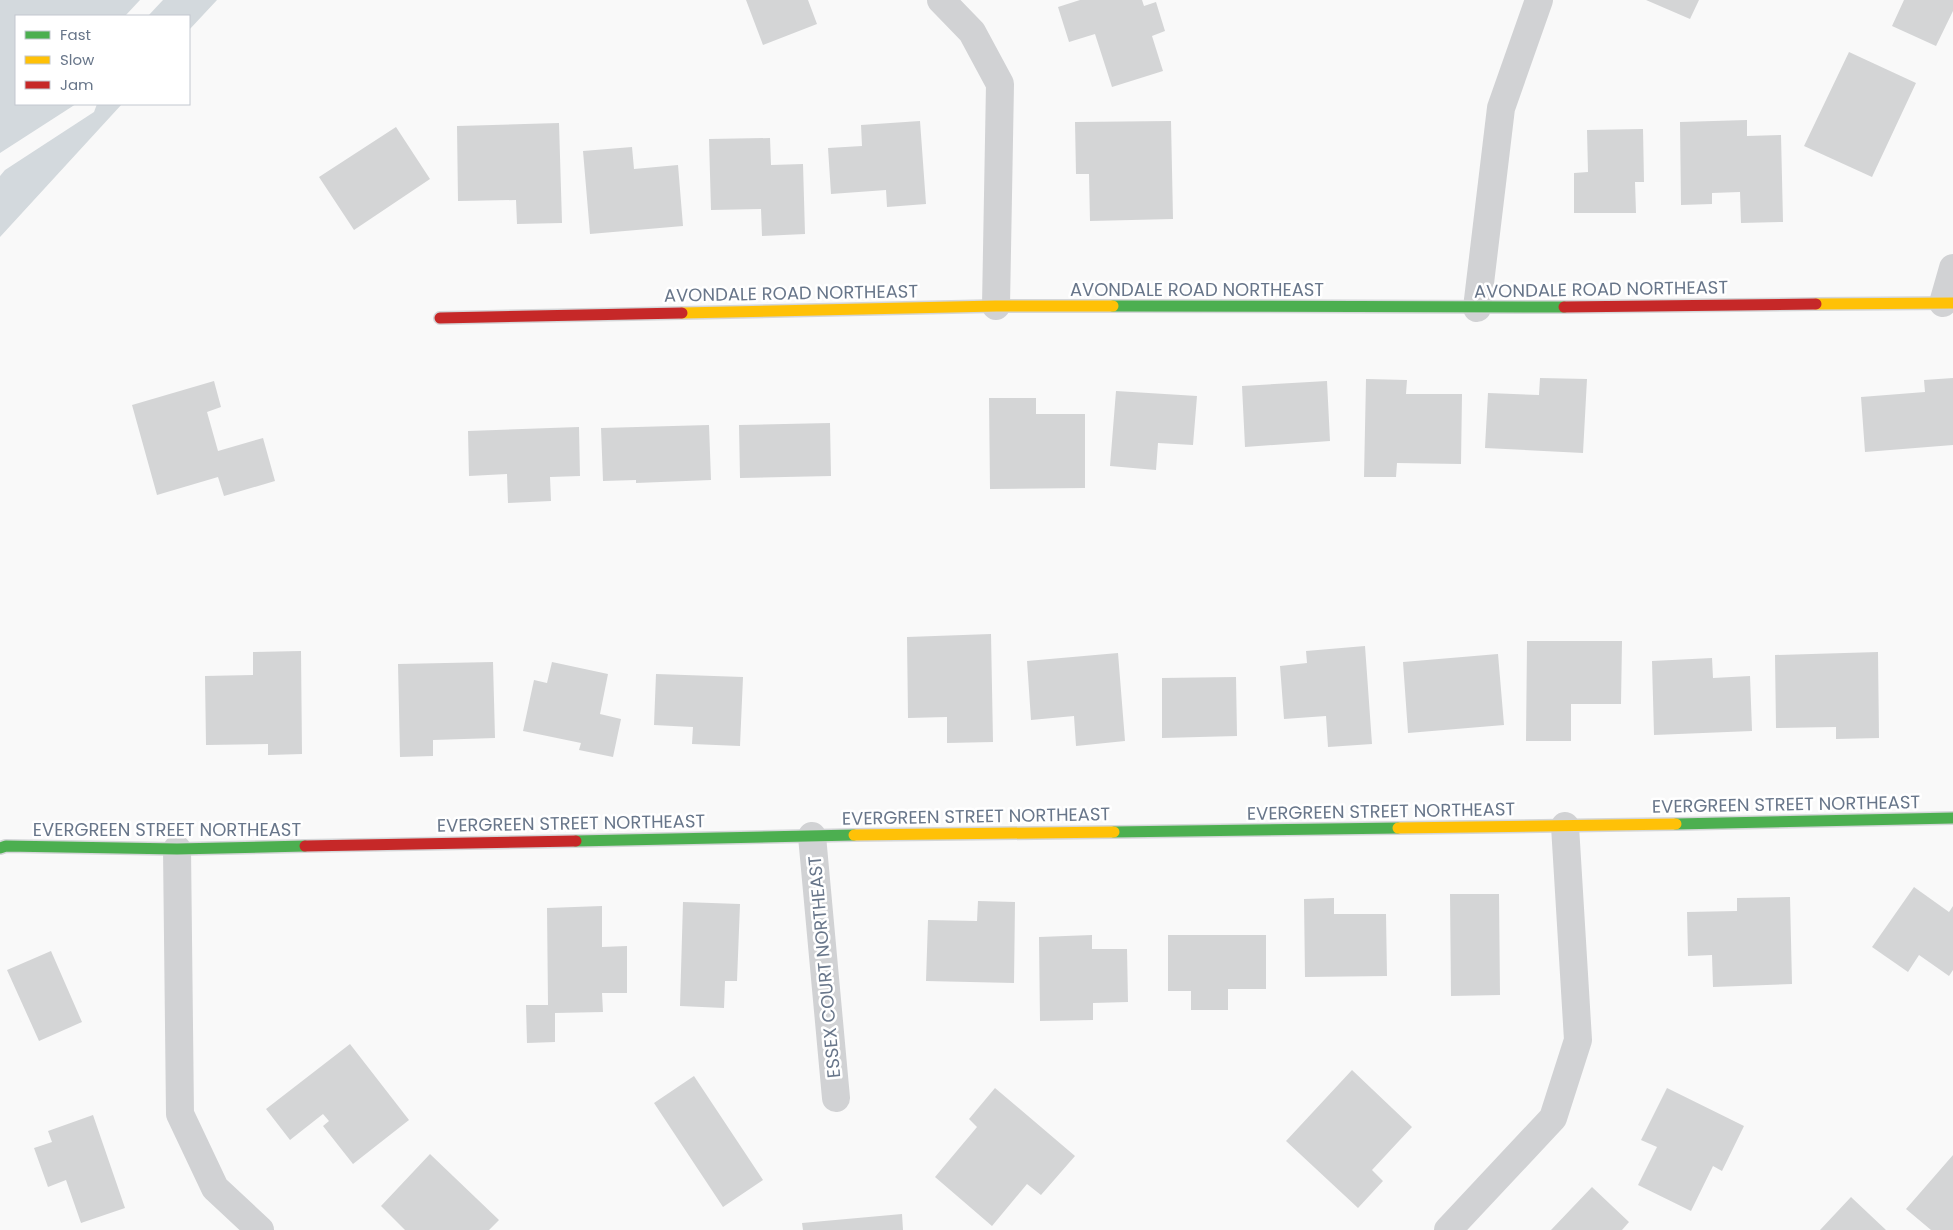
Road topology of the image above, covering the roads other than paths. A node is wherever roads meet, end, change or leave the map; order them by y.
1 (941, 0) edge
2 (1539, 0) edge
3 (1953, 268) edge
4 (1948, 303) edge
5 (996, 306) junction
6 (1477, 308) junction
7 (440, 318) dead end
8 (1953, 818) edge
9 (1565, 826) junction
10 (812, 836) junction
11 (0, 848) edge
12 (177, 849) junction
13 (836, 1098) dead end
14 (260, 1230) edge
15 (1448, 1230) edge

1 - 5 street
2 - 6 street
3 - 4 street
4 - 6 street, AVONDALE ROAD NORTHEAST
5 - 6 street, AVONDALE ROAD NORTHEAST
5 - 7 street, AVONDALE ROAD NORTHEAST
8 - 9 street, EVERGREEN STREET NORTHEAST
9 - 10 street, EVERGREEN STREET NORTHEAST
9 - 15 street
10 - 12 street, EVERGREEN STREET NORTHEAST
10 - 13 street, ESSEX COURT NORTHEAST
11 - 12 street, EVERGREEN STREET NORTHEAST
12 - 14 street

